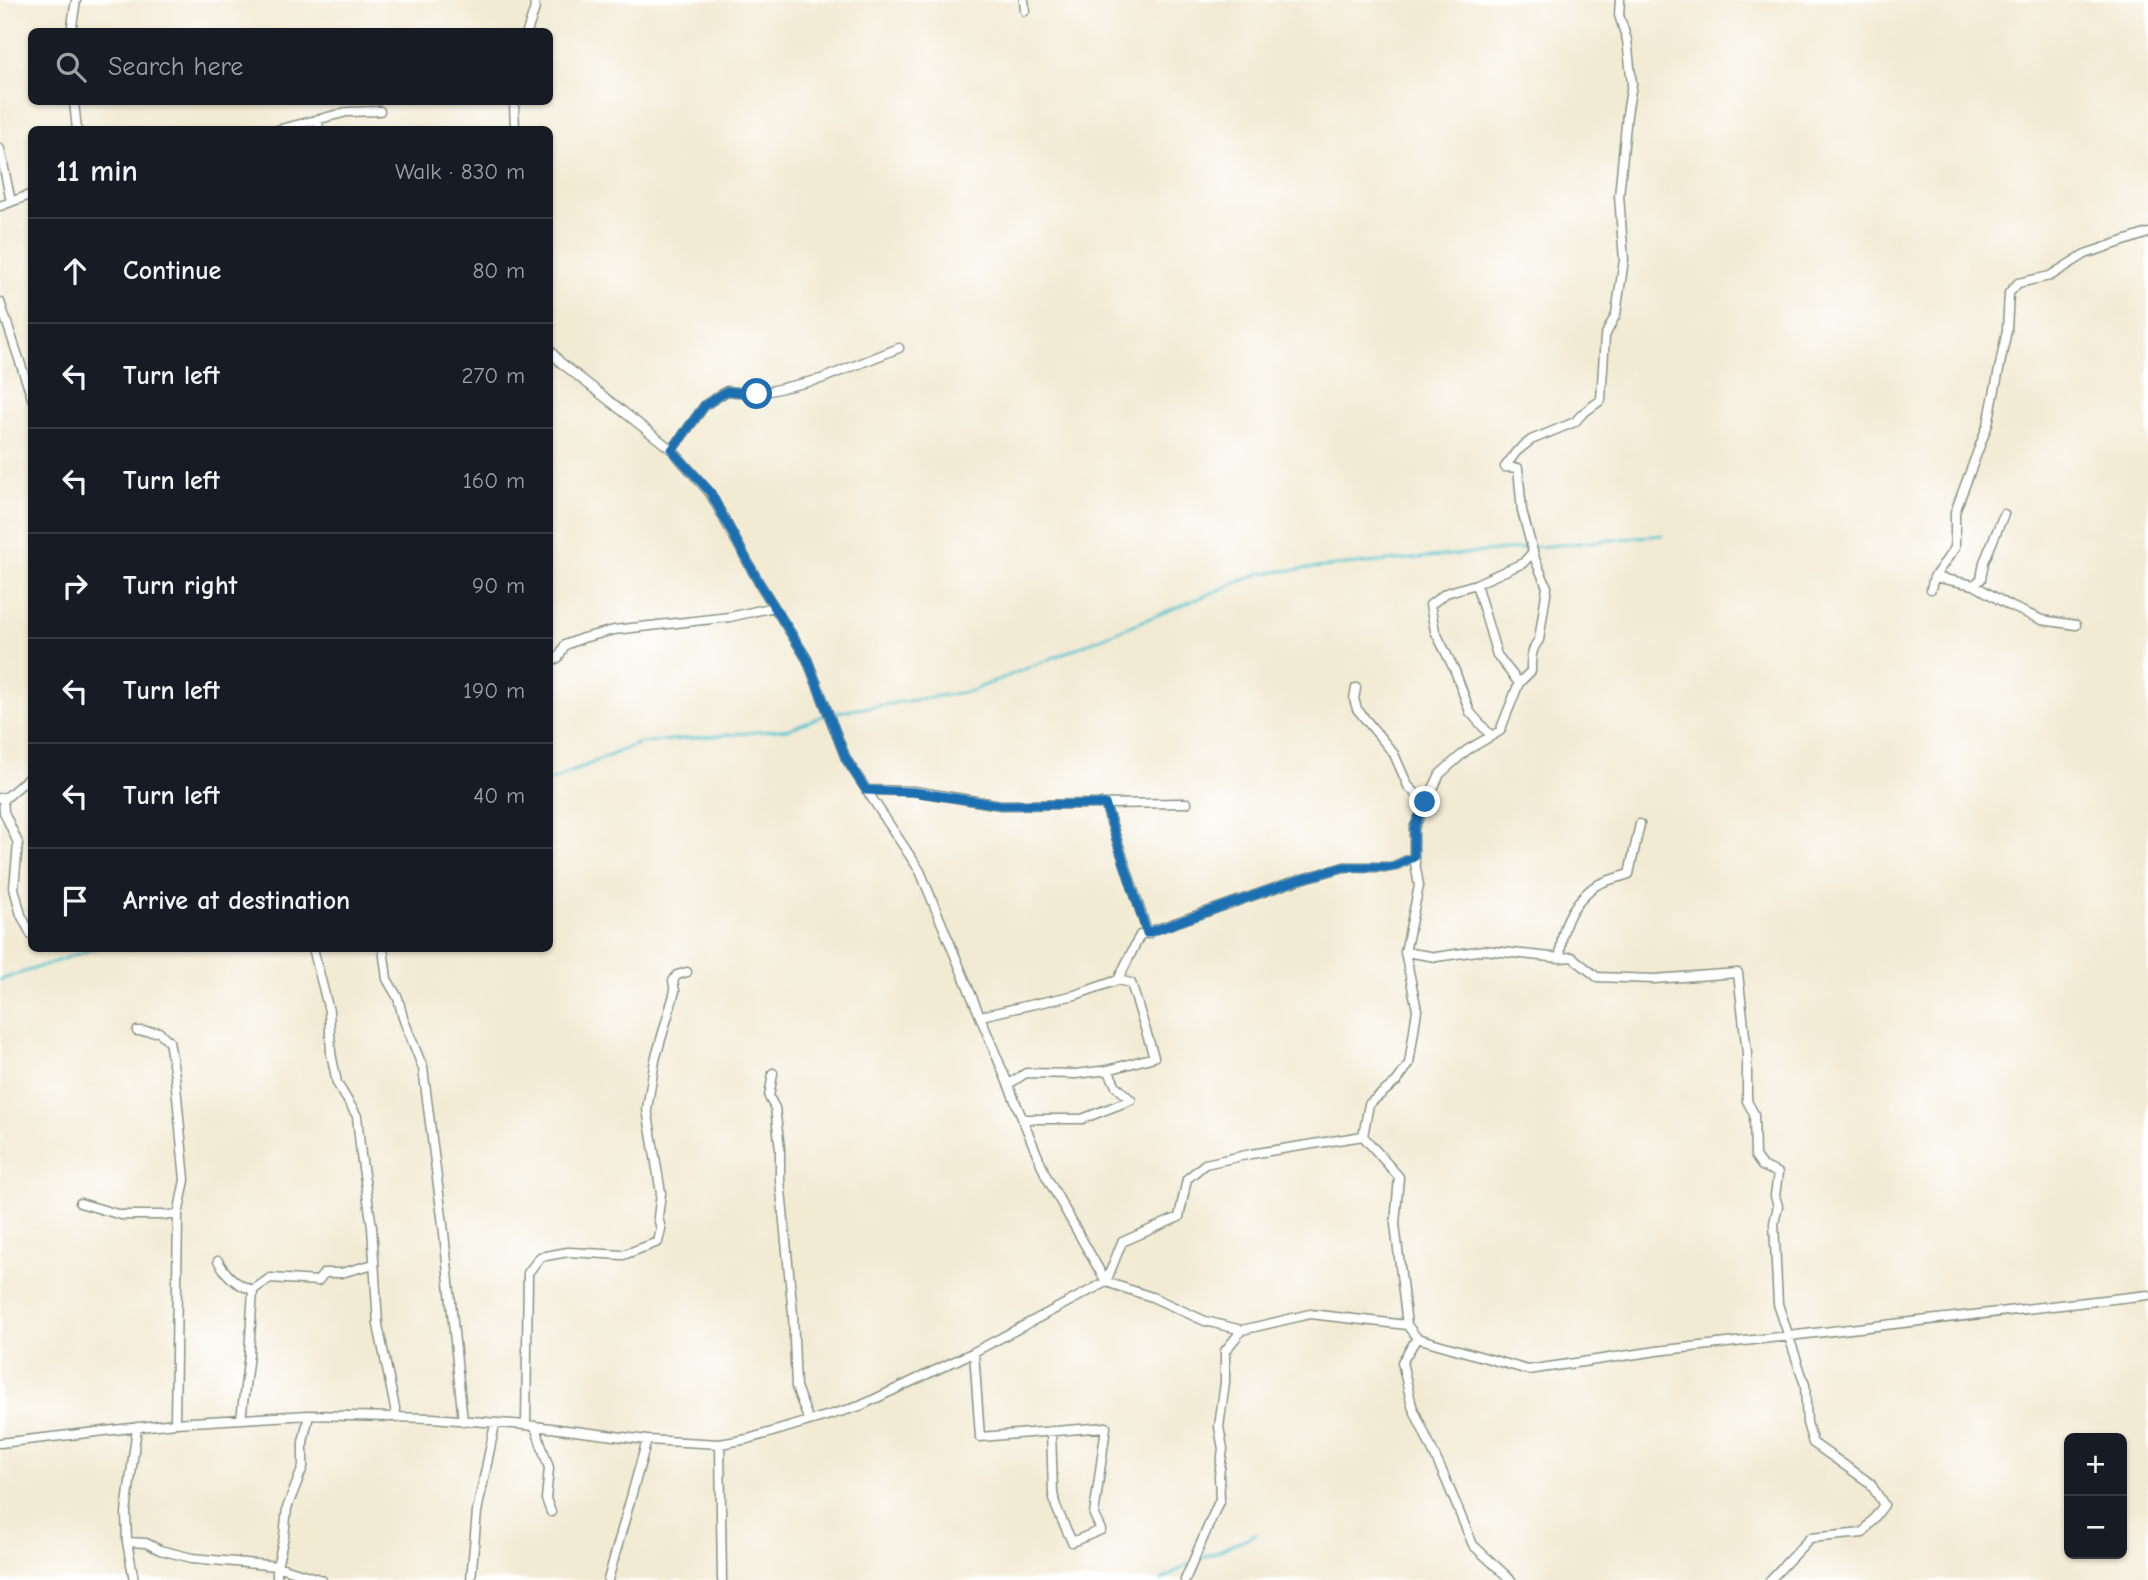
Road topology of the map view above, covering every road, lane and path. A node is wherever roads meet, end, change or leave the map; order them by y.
1 (76, 0) edge
2 (534, 0) edge
3 (1024, 0) edge
4 (1620, 0) edge
5 (1026, 11) dead end
6 (72, 28) edge
7 (528, 28) edge
8 (74, 105) edge
9 (514, 105) edge
10 (380, 111) dead end
11 (318, 119) junction
12 (77, 126) edge
13 (292, 126) edge
14 (319, 126) edge
15 (515, 126) edge
16 (0, 149) edge
17 (28, 195) edge
18 (10, 202) junction
19 (0, 206) edge
20 (2148, 233) edge
21 (0, 302) edge
22 (899, 348) dead end
23 (553, 354) edge
24 (28, 386) edge
25 (672, 450) junction
26 (2004, 514) dead end
27 (1533, 552) junction
28 (1934, 577) junction
29 (1476, 584) junction
30 (1974, 585) junction
31 (1931, 589) dead end
32 (774, 607) junction
33 (2076, 625) dead end
34 (553, 660) edge
35 (1520, 682) junction
36 (1356, 688) dead end
37 (1491, 736) junction
38 (28, 778) edge
39 (866, 790) junction
40 (2, 798) edge
41 (1425, 802) junction
42 (1187, 803) dead end
43 (1105, 804) junction
44 (1640, 824) dead end
45 (1414, 857) junction
46 (28, 928) edge
47 (1147, 933) junction
48 (314, 952) edge
49 (384, 952) edge
50 (1405, 952) junction
51 (1560, 958) junction
52 (687, 972) dead end
53 (1118, 980) junction
54 (981, 1016) junction
55 (137, 1031) dead end
56 (1108, 1070) junction
57 (773, 1073) dead end
58 (1009, 1084) junction
59 (1023, 1119) junction
60 (1363, 1136) junction
61 (80, 1203) dead end
62 (178, 1215) junction
63 (218, 1261) dead end
64 (374, 1264) junction
65 (1106, 1282) junction
66 (253, 1290) junction
67 (2148, 1295) edge
68 (1407, 1325) junction
69 (1242, 1330) junction
70 (1788, 1336) junction
71 (1417, 1338) junction
72 (974, 1352) junction
73 (309, 1415) junction
74 (397, 1418) junction
75 (241, 1419) junction
76 (463, 1421) junction
77 (809, 1421) junction
78 (175, 1423) junction
79 (495, 1424) junction
80 (531, 1426) junction
81 (136, 1427) junction
82 (1051, 1432) junction
83 (647, 1440) junction
84 (0, 1443) edge
85 (720, 1444) junction
86 (551, 1513) dead end
87 (127, 1542) junction
88 (277, 1566) junction
89 (134, 1580) edge
90 (277, 1580) edge
91 (323, 1580) edge
92 (471, 1580) edge
93 (608, 1580) edge
94 (722, 1580) edge
95 (1185, 1580) edge
96 (1511, 1580) edge
97 (1770, 1580) edge

1 - 6 street
2 - 7 street
3 - 5 street
4 - 27 street
8 - 12 street
9 - 15 street
10 - 11 street
11 - 13 street
11 - 14 street
16 - 18 street
17 - 18 street
18 - 19 street
20 - 28 street
21 - 24 street
22 - 25 street
23 - 25 street
25 - 32 street
26 - 30 street
27 - 29 street
27 - 35 street
28 - 30 street
28 - 31 street
29 - 35 street
29 - 37 street
30 - 33 street
32 - 34 street
32 - 39 street
35 - 37 street
36 - 41 street
37 - 41 street
38 - 40 street
39 - 43 street
39 - 54 street
40 - 46 street
41 - 45 street
42 - 43 street
43 - 47 street
44 - 51 street
45 - 47 street
45 - 50 street
47 - 53 street
48 - 64 street
49 - 76 street
50 - 51 street
50 - 60 street
51 - 70 street
52 - 80 street
53 - 54 street
53 - 56 street
54 - 58 street
55 - 62 street
56 - 58 street
56 - 59 street
57 - 77 street
58 - 59 street
59 - 65 street
60 - 65 street
60 - 68 street
61 - 62 street
62 - 78 street
63 - 66 street
64 - 66 street
64 - 74 street
65 - 69 street
65 - 72 street
66 - 75 street
67 - 70 street
68 - 69 street
68 - 71 street
69 - 95 street
70 - 71 street
70 - 97 street
71 - 96 street
72 - 77 street
72 - 82 street
73 - 74 street
73 - 75 street
73 - 88 street
74 - 76 street
75 - 78 street
76 - 79 street
77 - 85 street
78 - 81 street
79 - 80 street
79 - 92 street
80 - 83 street
80 - 86 street
81 - 84 street
81 - 87 street
82 - 82 street
83 - 85 street
83 - 93 street
85 - 94 street
87 - 88 street
87 - 89 street
88 - 90 street
88 - 91 street

